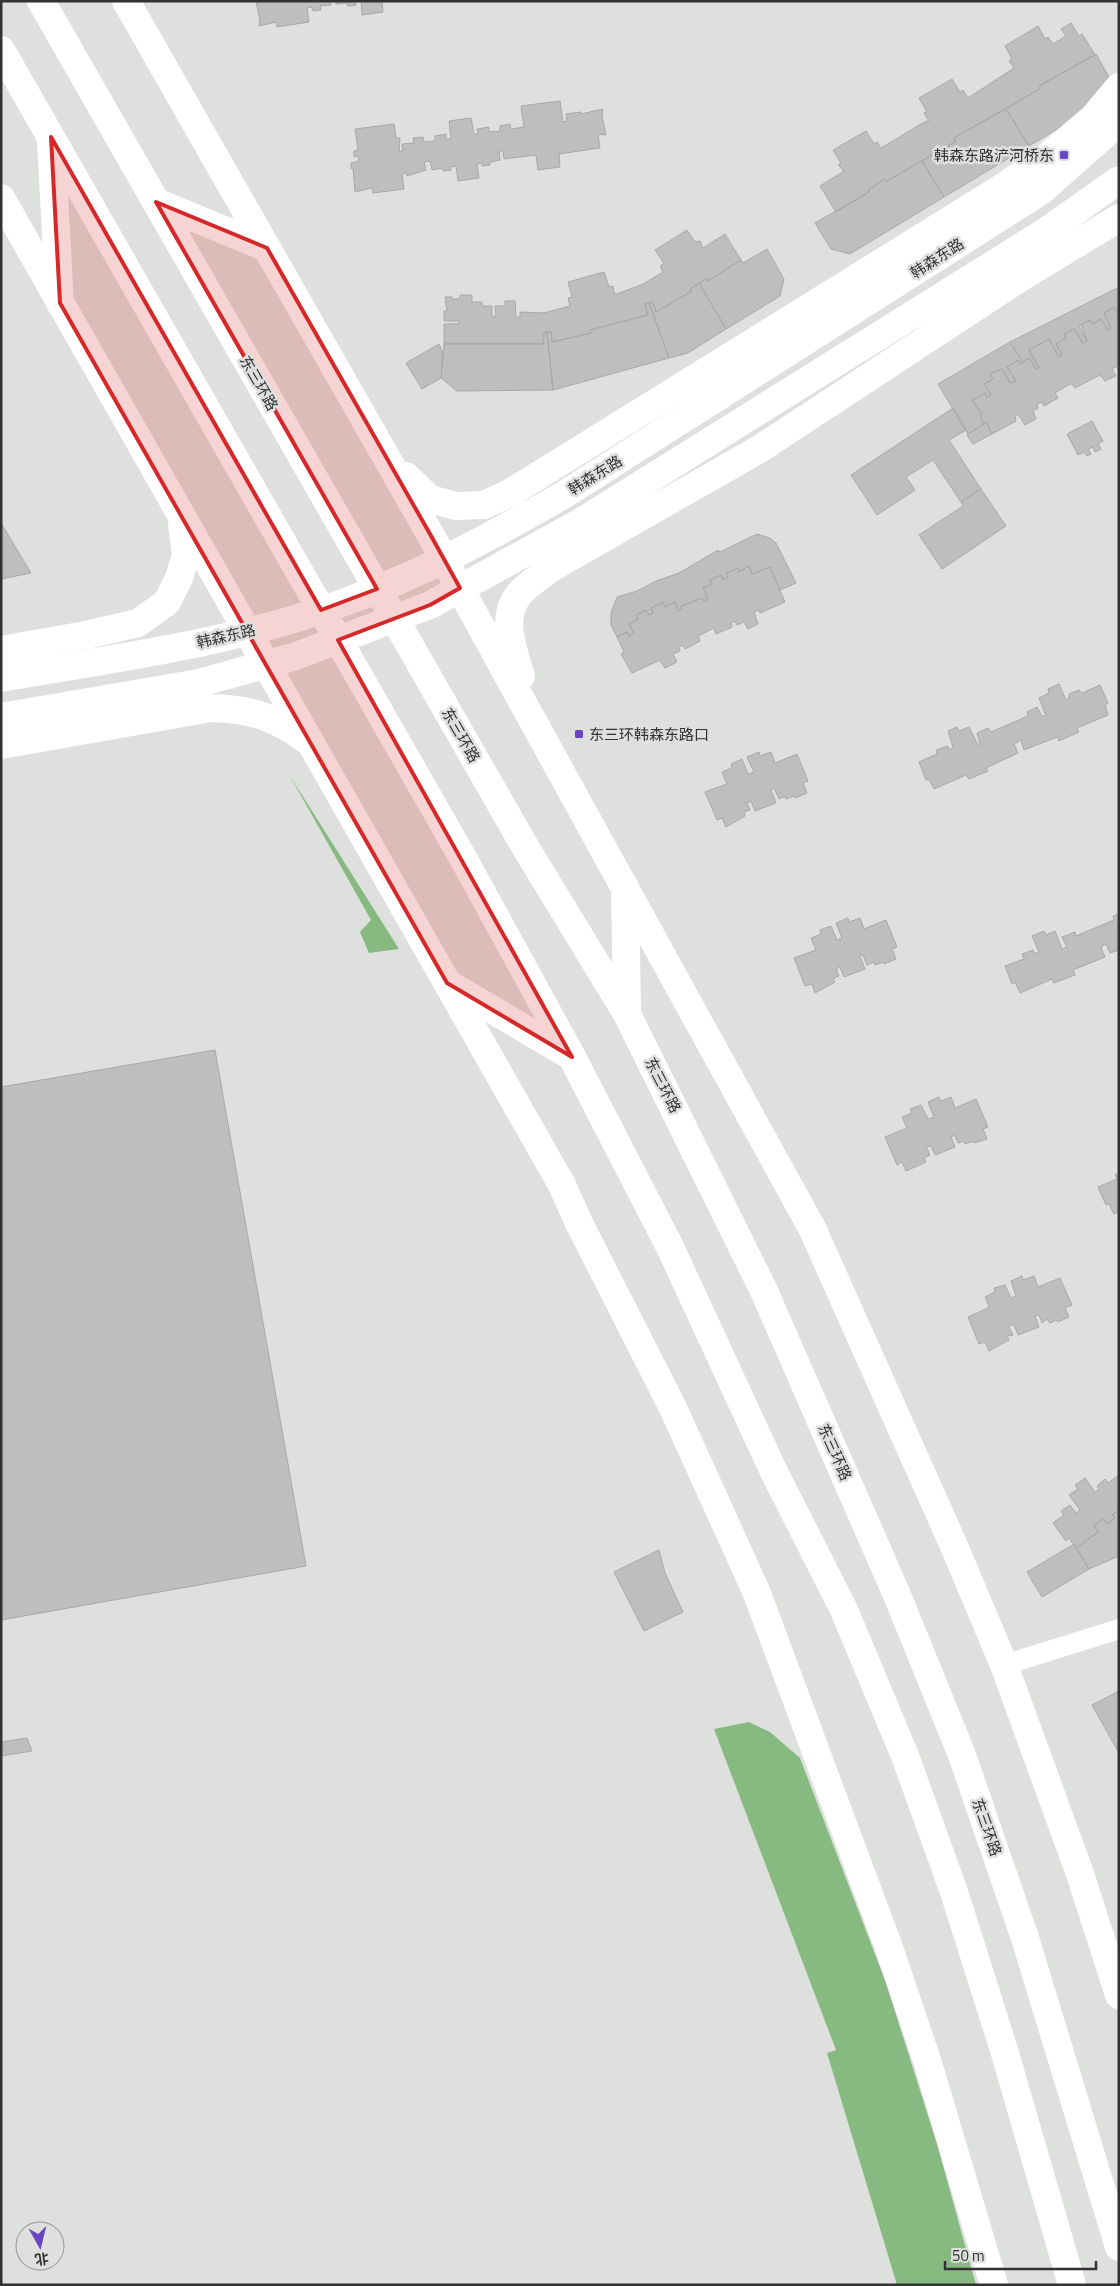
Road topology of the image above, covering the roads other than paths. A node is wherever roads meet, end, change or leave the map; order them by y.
1 (41, 1) edge
2 (126, 1) edge
3 (1, 50) edge
4 (1119, 87) edge
5 (1119, 122) edge
6 (51, 137) junction
7 (1119, 180) edge
8 (156, 202) junction
9 (4, 207) edge
10 (1119, 218) edge
11 (267, 248) junction
12 (60, 303) junction
13 (378, 442) junction
14 (182, 518) junction
15 (1, 650) edge
16 (1, 678) edge
17 (1, 717) edge
18 (536, 725) junction
19 (312, 743) junction
20 (1, 745) edge
21 (625, 887) junction
22 (447, 983) junction
23 (627, 1014) junction
24 (572, 1057) junction
25 (1119, 1629) edge
26 (1004, 1665) junction
27 (1119, 1995) edge
28 (1119, 2247) edge
29 (994, 2285) edge
30 (1072, 2285) edge

1 - 8 main road, 东三环路
2 - 11 main road
3 - 6 main road
4 - 13 main road
5 - 16 main road, 韩森东路
6 - 12 main road
6 - 24 main road
7 - 17 main road
8 - 11 main road
8 - 23 main road, 东三环路
9 - 12 main road
10 - 18 main road
11 - 13 main road
12 - 14 main road
13 - 18 main road
14 - 15 main road
14 - 19 main road
18 - 21 main road
19 - 20 main road
19 - 22 main road
21 - 23 main road
21 - 26 main road
22 - 24 main road
22 - 29 main road
23 - 28 main road, 东三环路
24 - 30 main road
25 - 26 street
26 - 27 main road

